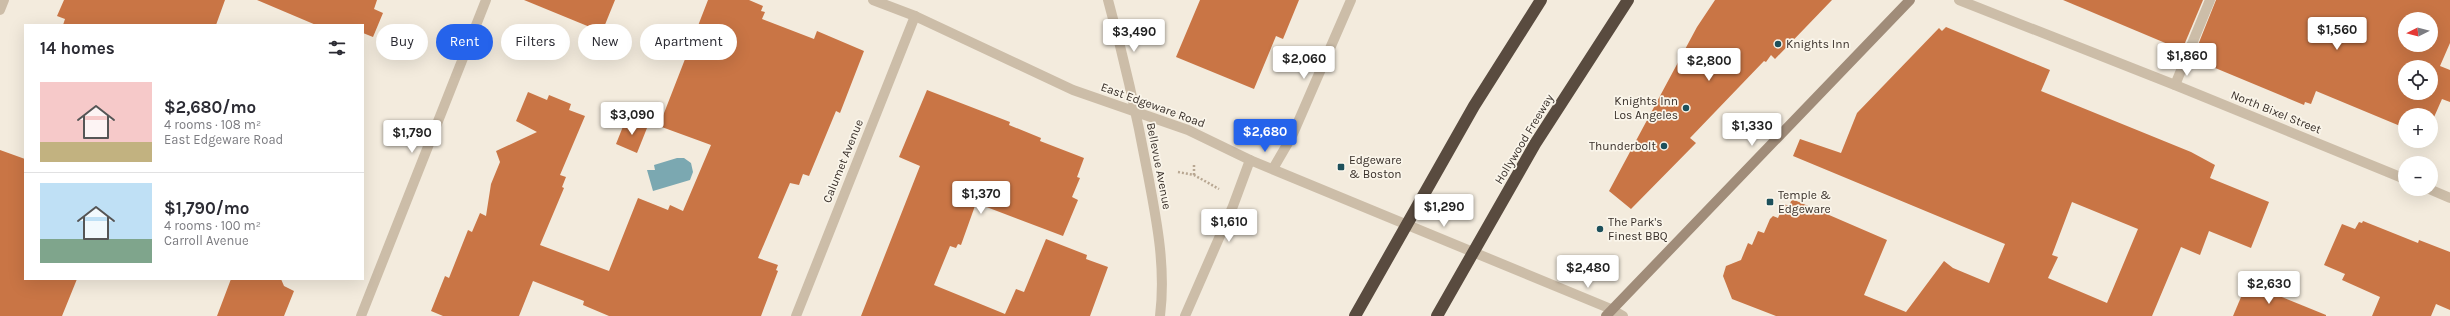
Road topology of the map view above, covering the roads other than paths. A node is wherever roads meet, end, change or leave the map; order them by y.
1 (4, 0) edge
2 (486, 0) edge
3 (873, 0) edge
4 (1108, 0) edge
5 (1351, 0) edge
6 (1541, 0) edge
7 (1628, 0) edge
8 (1910, 0) edge
9 (1959, 0) edge
10 (2210, 0) edge
11 (0, 10) edge
12 (915, 16) junction
13 (2175, 85) junction
14 (1135, 112) junction
15 (1250, 160) junction
16 (1274, 167) junction
17 (2398, 176) edge
18 (2438, 193) edge
19 (2450, 198) edge
20 (1608, 313) edge
21 (361, 316) edge
22 (796, 316) edge
23 (1160, 316) edge
24 (1185, 316) edge
25 (1355, 316) edge
26 (1437, 316) edge
27 (1624, 316) edge

1 - 11 street
2 - 21 street
3 - 12 street, East Edgeware Road
4 - 14 street, Bellevue Avenue
5 - 16 street
6 - 25 highway
7 - 26 highway, Hollywood Freeway
8 - 20 main road
9 - 13 street, North Bixel Street
10 - 13 street
12 - 14 street, East Edgeware Road
12 - 22 street, Calumet Avenue
13 - 17 street, North Bixel Street
14 - 15 street, East Edgeware Road
14 - 23 street, Bellevue Avenue
15 - 16 street, East Edgeware Road
15 - 24 street
16 - 20 street, East Edgeware Road
18 - 19 street
20 - 27 street, East Edgeware Road

